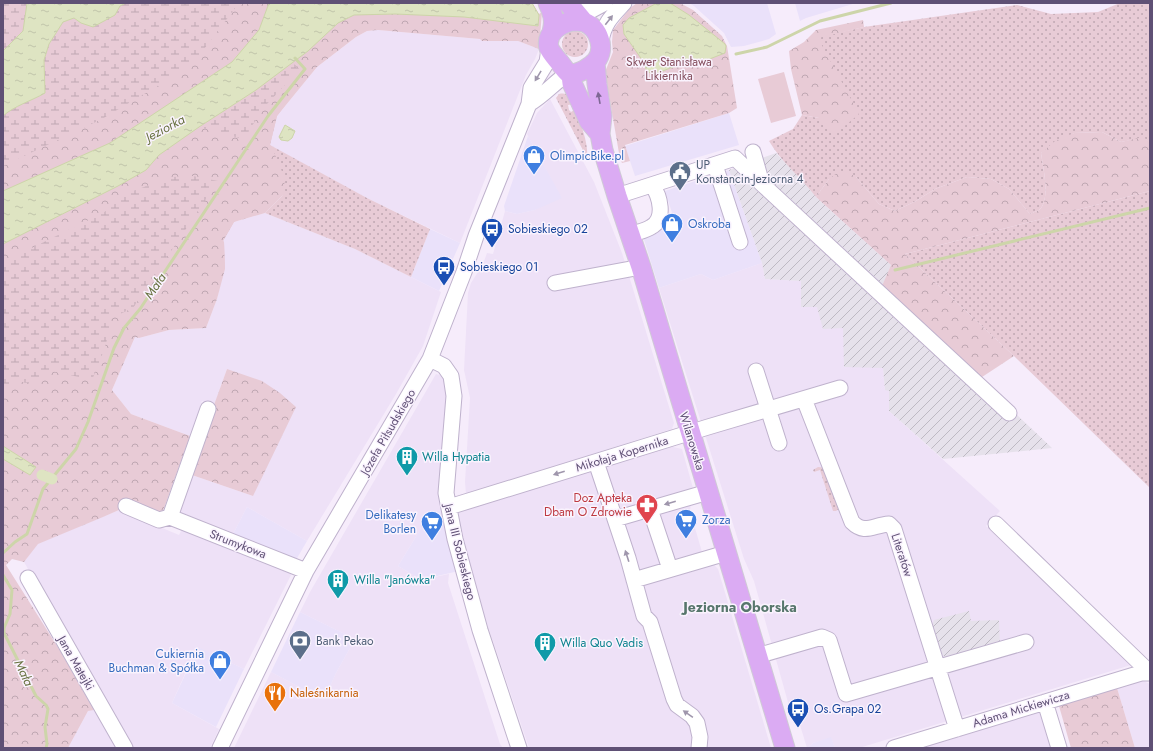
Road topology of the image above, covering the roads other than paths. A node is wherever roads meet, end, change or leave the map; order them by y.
1 (548, 3) edge
2 (605, 3) edge
3 (624, 3) edge
4 (576, 12) edge
5 (551, 40) junction
6 (601, 41) junction
7 (595, 62) junction
8 (570, 74) junction
9 (529, 104) junction
10 (600, 134) junction
11 (753, 152) dead end
12 (715, 165) junction
13 (652, 184) junction
14 (762, 184) junction
15 (616, 196) junction
16 (630, 235) junction
17 (740, 242) dead end
18 (641, 267) junction
19 (555, 283) dead end
20 (430, 359) junction
21 (756, 371) dead end
22 (840, 388) dead end
23 (804, 399) junction
24 (208, 409) dead end
25 (768, 410) junction
26 (1009, 413) dead end
27 (690, 433) junction
28 (779, 443) dead end
29 (596, 462) junction
30 (708, 492) junction
31 (126, 506) dead end
32 (449, 507) junction
33 (650, 509) junction
34 (170, 517) junction
35 (615, 519) junction
36 (996, 524) dead end
37 (726, 552) junction
38 (670, 569) junction
39 (306, 571) junction
40 (28, 578) dead end
41 (634, 580) junction
42 (1026, 642) dead end
43 (757, 656) junction
44 (938, 667) junction
45 (1149, 673) edge
46 (1045, 702) junction
47 (957, 729) junction
48 (125, 748) edge
49 (220, 748) edge
50 (519, 748) edge
51 (699, 748) edge
52 (785, 748) edge
53 (894, 748) edge
54 (1059, 748) edge

1 - 5 main road
2 - 4 street
6 -> 3 street
4 - 5 main road
4 - 6 main road
5 - 8 main road, Wilanowska
5 -> 9 street, Józefa Piłsudskiego
6 - 7 main road
7 - 8 main road
10 -> 7 main road, Wilanowska
8 - 9 street
8 - 10 main road, Wilanowska
9 - 20 street, Józefa Piłsudskiego
10 - 15 main road, Wilanowska
11 - 14 street
12 - 13 street
12 - 14 street
12 - 17 street
13 - 15 street
13 - 16 street
14 - 26 street
15 - 16 main road, Wilanowska
16 - 18 main road, Wilanowska
18 - 19 street
18 - 27 main road, Wilanowska
20 - 32 street, Jana III Sobieskiego
20 - 39 street, Józefa Piłsudskiego
21 - 25 street
22 - 23 street, Mikołaja Kopernika
23 - 25 street, Mikołaja Kopernika
23 - 44 street, Literatów
24 - 34 street
25 - 27 street, Mikołaja Kopernika
25 - 28 street
27 - 29 street, Mikołaja Kopernika
27 - 30 main road, Wilanowska
29 -> 32 street, Mikołaja Kopernika
29 - 35 street
30 -> 33 street
30 - 37 main road, Wilanowska
31 - 34 street, Strumykowa
32 - 50 street, Jana III Sobieskiego
33 - 35 street
33 - 38 street
34 - 39 street, Strumykowa
41 -> 35 street
36 - 45 street
37 - 38 street
37 - 43 main road, Wilanowska
38 - 41 street
39 - 49 street, Józefa Piłsudskiego
40 - 48 street, Jana Matejki
51 -> 41 street
42 - 44 street
43 - 44 street
43 - 52 main road, Wilanowska
44 - 47 street, Literatów
45 - 46 street, Adama Mickiewicza
46 - 47 street, Adama Mickiewicza
46 - 54 street
47 - 53 street, Adama Mickiewicza

